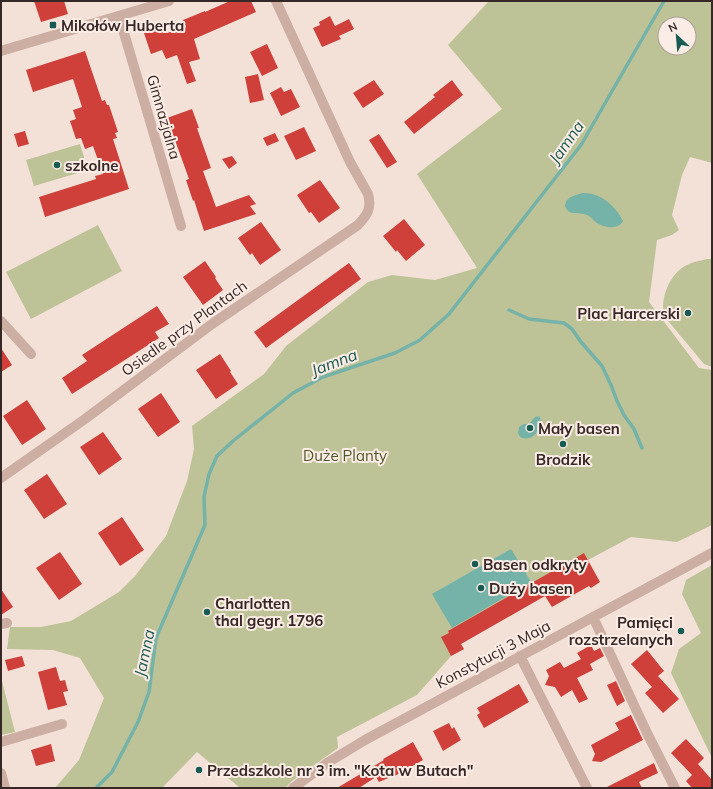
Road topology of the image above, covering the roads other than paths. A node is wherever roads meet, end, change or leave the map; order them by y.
1 (169, 1) edge
2 (276, 1) edge
3 (119, 16) junction
4 (1, 51) edge
5 (181, 226) dead end
6 (1, 321) edge
7 (31, 354) dead end
8 (1, 478) edge
9 (712, 553) edge
10 (593, 618) junction
11 (520, 656) junction
12 (62, 724) dead end
13 (1, 742) edge
14 (1, 773) edge
15 (5, 788) edge
16 (293, 788) edge
17 (587, 788) edge
18 (675, 788) edge

1 - 3 street
2 - 8 street, Osiedle przy Plantach
3 - 4 street
3 - 5 street, Gimnazjalna
6 - 7 street
9 - 10 street, Konstytucji 3 Maja
10 - 11 street, Konstytucji 3 Maja
10 - 18 street
11 - 16 street, Konstytucji 3 Maja
11 - 17 street
12 - 13 street
14 - 15 street

